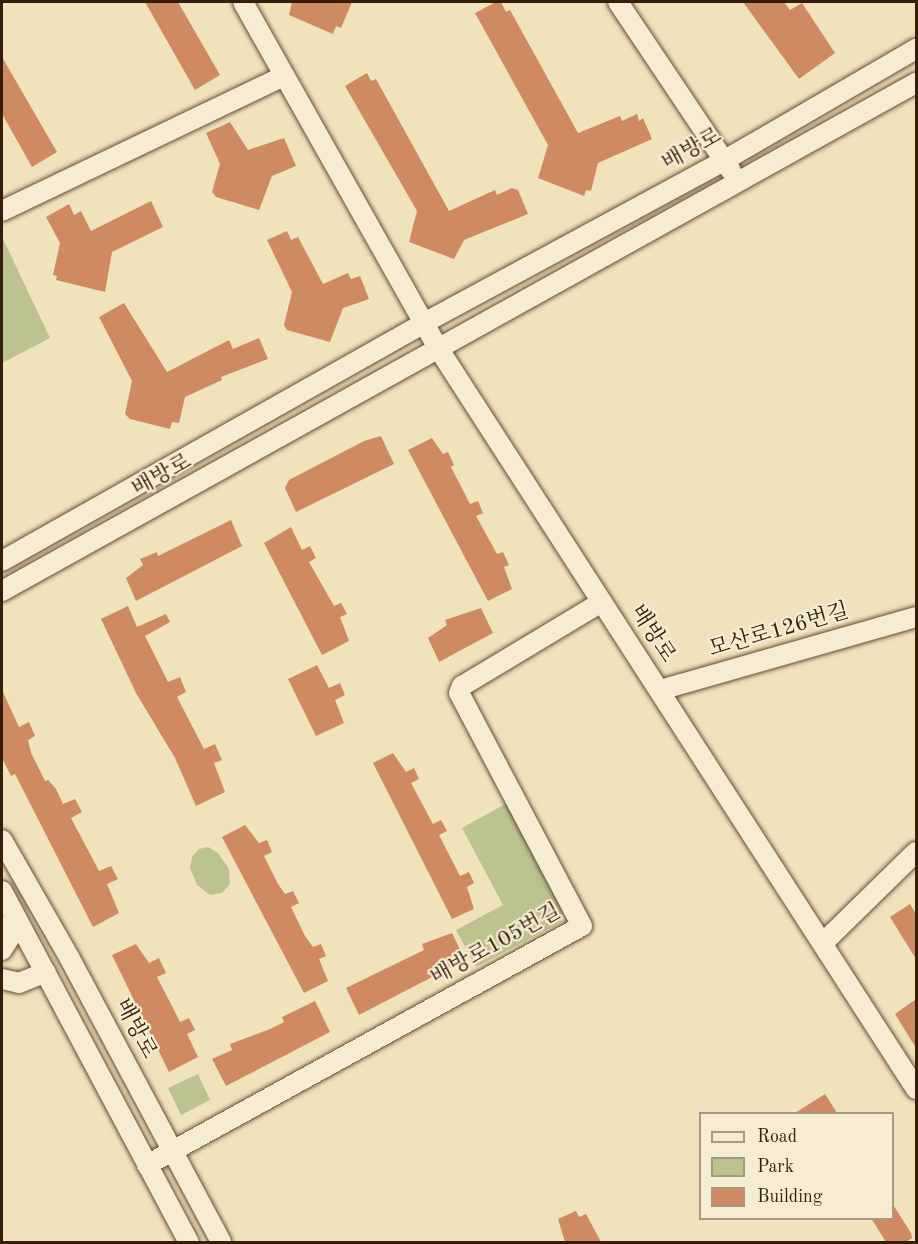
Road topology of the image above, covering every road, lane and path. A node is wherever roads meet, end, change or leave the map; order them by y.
1 (243, 2) edge
2 (618, 2) edge
3 (916, 49) edge
4 (284, 76) junction
5 (916, 83) edge
6 (725, 160) junction
7 (737, 183) junction
8 (2, 211) edge
9 (424, 323) junction
10 (440, 351) junction
11 (2, 561) edge
12 (2, 591) edge
13 (602, 602) junction
14 (915, 624) edge
15 (660, 690) junction
16 (2, 840) edge
17 (916, 852) edge
18 (2, 891) edge
19 (14, 913) junction
20 (823, 943) junction
21 (2, 950) edge
22 (46, 972) junction
23 (2, 979) edge
24 (916, 1089) edge
25 (173, 1149) junction
26 (147, 1165) junction
27 (189, 1242) edge
28 (221, 1242) edge

1 - 4 street, 배방로
2 - 6 street
3 - 6 street, 배방로
4 - 8 street
4 - 9 street, 배방로
5 - 7 street, 배방로
6 - 7 street
6 - 9 street, 배방로
7 - 10 street, 배방로
9 - 10 street, 배방로
9 - 11 street, 배방로
10 - 12 street, 배방로
10 - 13 street, 배방로
13 - 15 street, 배방로
13 - 25 street, 배방로105번길
14 - 15 street, 모산로126번길
15 - 20 street, 배방로
16 - 25 street, 배방로
17 - 20 street
18 - 19 street
19 - 21 street
19 - 22 street
20 - 24 street, 배방로
22 - 23 street
22 - 26 street
25 - 26 street, 배방로105번길
25 - 28 street, 배방로
26 - 27 street

